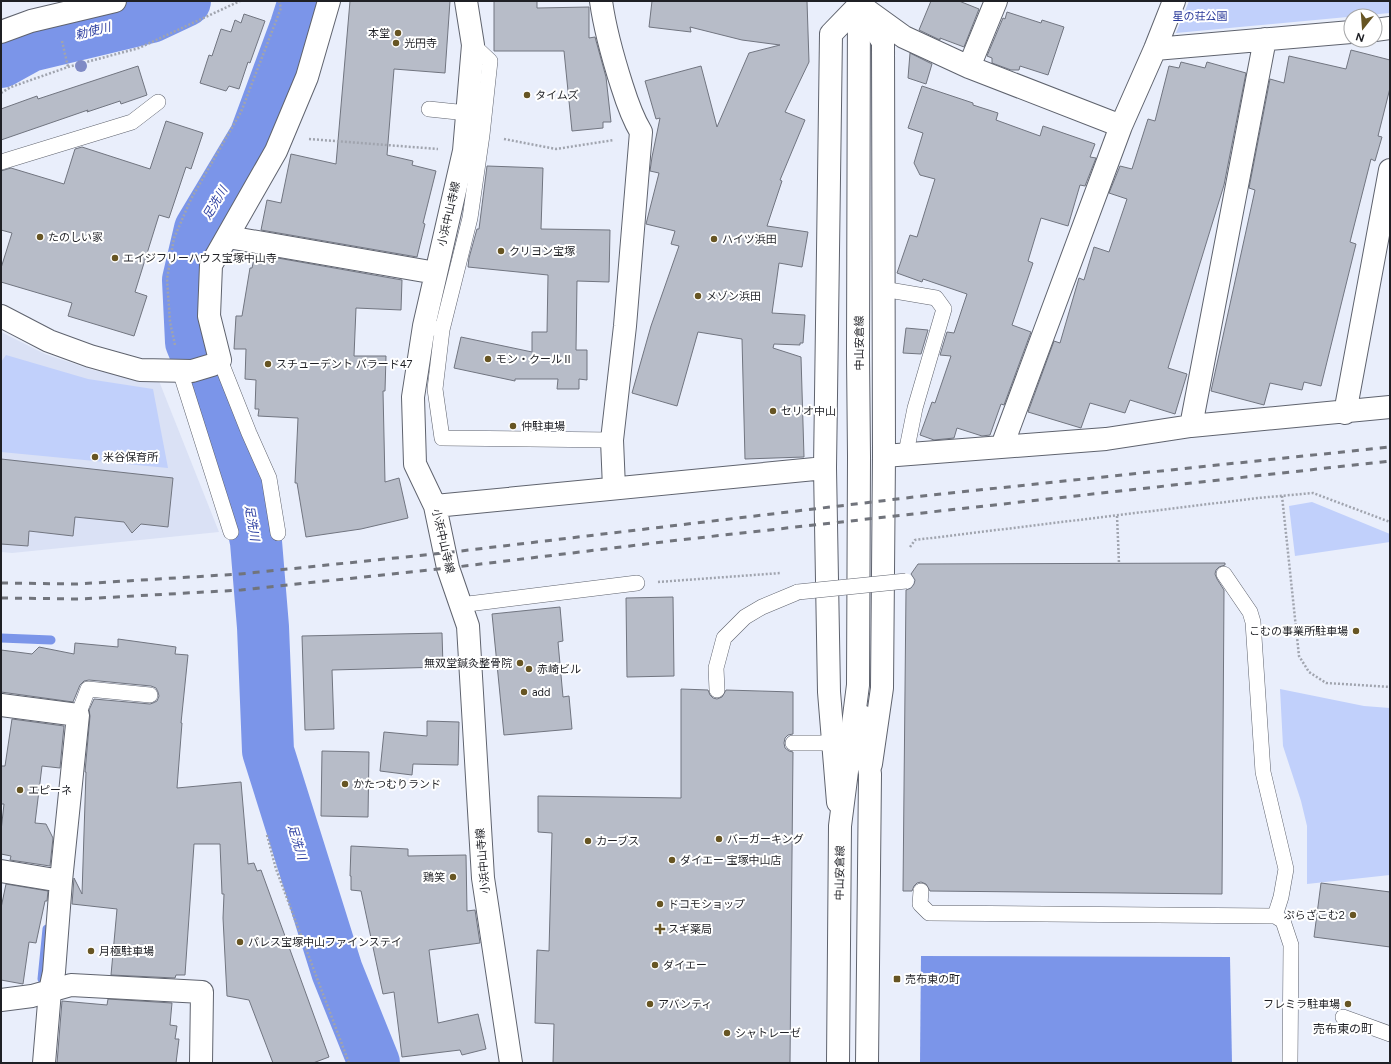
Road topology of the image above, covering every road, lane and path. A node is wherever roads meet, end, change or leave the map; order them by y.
1 (115, 1) edge
2 (240, 1) edge
3 (279, 1) edge
4 (329, 1) edge
5 (466, 1) edge
6 (601, 1) edge
7 (996, 1) edge
8 (1174, 1) edge
9 (857, 2) edge
10 (1, 32) edge
11 (1343, 33) edge
12 (62, 37) dead end
13 (1265, 39) junction
14 (473, 45) junction
15 (1155, 48) junction
16 (68, 67) junction
17 (969, 67) junction
18 (1, 93) edge
19 (158, 102) dead end
20 (429, 109) dead end
21 (468, 113) junction
22 (1121, 126) junction
23 (482, 135) junction
24 (282, 136) junction
25 (640, 140) junction
26 (464, 151) junction
27 (1, 162) edge
28 (1390, 170) edge
29 (228, 237) junction
30 (436, 273) junction
31 (884, 289) junction
32 (1, 316) edge
33 (433, 328) junction
34 (216, 362) junction
35 (186, 371) junction
36 (1390, 408) edge
37 (1345, 412) junction
38 (1191, 426) junction
39 (612, 440) junction
40 (1002, 446) junction
41 (906, 453) junction
42 (884, 456) junction
43 (825, 468) junction
44 (614, 488) junction
45 (1282, 496) junction
46 (435, 506) junction
47 (1117, 516) junction
48 (1390, 522) edge
49 (231, 532) dead end
50 (278, 533) dead end
51 (915, 540) dead end
52 (1119, 563) dead end
53 (786, 573) dead end
54 (1224, 574) dead end
55 (906, 581) dead end
56 (638, 583) joint
57 (460, 604) junction
58 (858, 685) junction
59 (1390, 688) edge
60 (717, 690) dead end
61 (150, 695) dead end
62 (1, 705) edge
63 (78, 715) junction
64 (793, 743) dead end
65 (833, 743) junction
66 (870, 774) junction
67 (840, 826) junction
68 (267, 835) dead end
69 (1, 871) edge
70 (61, 881) junction
71 (921, 891) dead end
72 (1275, 916) junction
73 (50, 991) junction
74 (1, 1000) edge
75 (1343, 1017) dead end
76 (1390, 1034) edge
77 (44, 1063) edge
78 (201, 1063) edge
79 (349, 1063) edge
80 (511, 1063) edge
81 (838, 1063) edge
82 (867, 1063) edge
83 (1290, 1063) edge

1 - 10 street
2 - 16 path
3 - 35 path
4 - 24 street
5 - 14 street, 小浜中山寺線
6 - 25 street
7 - 17 street
8 - 15 street
9 - 17 street
9 - 31 street
9 - 43 street
9 - 58 street, 中山安倉線
11 - 13 street
12 - 16 path
13 - 15 street
13 - 38 street
14 - 21 street, 小浜中山寺線
14 - 23 lane
15 - 22 street
16 - 18 path
17 - 22 street
19 - 27 lane
20 - 21 lane
21 - 26 street, 小浜中山寺線
22 - 40 street
23 - 25 path
23 - 33 lane
24 - 26 path
24 - 29 street
25 - 39 street
26 - 30 street, 小浜中山寺線
28 - 37 street
29 - 30 street
29 - 34 street
30 - 33 street, 小浜中山寺線
31 - 41 lane
31 - 42 street
32 - 35 street
33 - 39 lane
33 - 46 street, 小浜中山寺線
34 - 35 street
34 - 50 lane
35 - 49 lane
36 - 37 street
37 - 38 street
38 - 40 street
39 - 44 street
40 - 41 street
41 - 42 street
42 - 66 street
43 - 44 street
43 - 65 street
44 - 46 street
45 - 47 path
45 - 48 path
45 - 59 path
46 - 57 street, 小浜中山寺線
47 - 51 path
47 - 52 path
53 - 56 path
54 - 72 lane
55 - 60 lane, bridge
56 - 57 lane
57 - 80 street, 小浜中山寺線
58 - 66 street, 中山安倉線
58 - 67 street, 中山安倉線
61 - 63 lane
62 - 63 street
63 - 70 street
64 - 65 lane
65 - 67 street
66 - 82 street, 中山安倉線
67 - 81 street, 中山安倉線
68 - 79 path
69 - 70 street
70 - 73 street
71 - 72 lane
72 - 83 lane
73 - 74 street
73 - 77 street
73 - 78 street
75 - 76 lane

